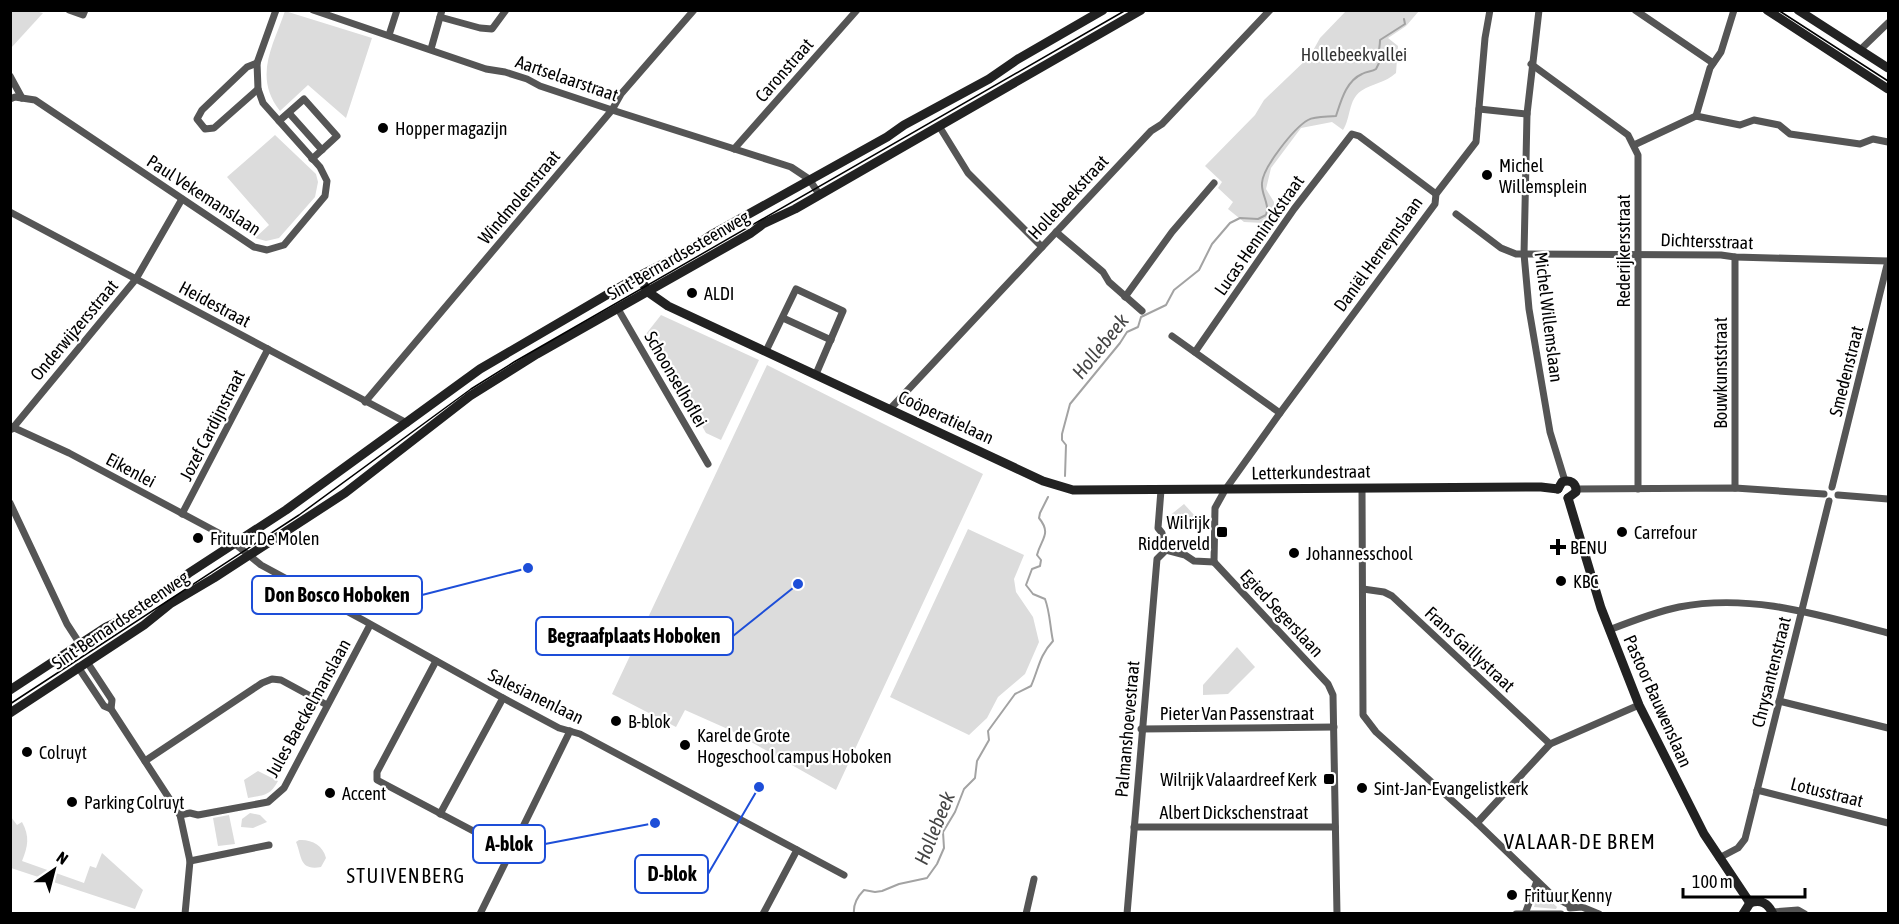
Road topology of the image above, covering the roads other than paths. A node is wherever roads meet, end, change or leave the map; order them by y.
1 (69, 10) edge
2 (85, 10) edge
3 (276, 10) edge
4 (313, 10) edge
5 (397, 10) edge
6 (506, 10) edge
7 (694, 10) edge
8 (857, 10) edge
9 (1103, 10) edge
10 (1141, 10) edge
11 (1270, 10) edge
12 (1490, 10) edge
13 (1539, 10) edge
14 (1635, 10) edge
15 (1734, 10) edge
16 (1767, 10) edge
17 (1798, 10) edge
18 (441, 14) edge
19 (1888, 23) edge
20 (389, 35) junction
21 (430, 49) junction
22 (1860, 50) junction
23 (257, 63) junction
24 (1713, 63) junction
25 (1532, 64) junction
26 (1888, 68) edge
27 (10, 76) edge
28 (258, 89) junction
29 (1888, 89) edge
30 (21, 98) junction
31 (10, 99) edge
32 (612, 110) junction
33 (1479, 110) junction
34 (289, 113) junction
35 (1527, 114) junction
36 (1696, 116) junction
37 (279, 121) junction
38 (939, 126) junction
39 (1888, 142) edge
40 (1634, 145) junction
41 (734, 149) junction
42 (322, 150) junction
43 (312, 159) junction
44 (809, 179) junction
45 (1214, 183) dead end
46 (819, 194) junction
47 (1436, 194) junction
48 (182, 199) junction
49 (10, 212) edge
50 (1456, 214) dead end
51 (1056, 232) junction
52 (1042, 246) junction
53 (1524, 254) junction
54 (1638, 254) junction
55 (1735, 257) junction
56 (1888, 261) edge
57 (639, 276) junction
58 (136, 279) junction
59 (648, 292) junction
60 (1125, 297) junction
61 (618, 309) junction
62 (1142, 311) dead end
63 (783, 318) junction
64 (1172, 336) dead end
65 (831, 340) junction
66 (268, 350) junction
67 (766, 351) junction
68 (1195, 352) junction
69 (816, 374) junction
70 (365, 402) junction
71 (890, 409) junction
72 (1280, 413) junction
73 (406, 423) junction
74 (11, 429) edge
75 (708, 464) dead end
76 (1562, 485) junction
77 (1833, 487) junction
78 (1064, 488) joint
79 (1362, 488) junction
80 (1735, 488) junction
81 (1576, 489) junction
82 (1638, 489) junction
83 (1161, 490) junction
84 (1225, 490) junction
85 (1824, 494) junction
86 (1838, 495) junction
87 (1569, 498) junction
88 (1888, 499) edge
89 (1829, 501) junction
90 (10, 503) edge
91 (182, 514) junction
92 (236, 543) junction
93 (1166, 550) junction
94 (249, 556) junction
95 (1214, 562) junction
96 (1363, 589) junction
97 (1802, 611) junction
98 (370, 625) junction
99 (1609, 630) junction
100 (1888, 633) edge
101 (80, 644) junction
102 (436, 661) junction
103 (87, 662) junction
104 (78, 667) junction
105 (99, 680) junction
106 (90, 686) junction
107 (10, 690) edge
108 (503, 698) junction
109 (1779, 701) junction
110 (327, 704) junction
111 (1639, 705) junction
112 (111, 709) junction
113 (10, 713) edge
114 (1334, 727) junction
115 (1888, 728) edge
116 (1141, 729) junction
117 (570, 731) junction
118 (1550, 744) junction
119 (145, 760) junction
120 (1757, 790) junction
121 (440, 814) junction
122 (180, 815) junction
123 (1477, 823) junction
124 (1888, 823) edge
125 (1134, 827) junction
126 (1335, 827) junction
127 (269, 845) dead end
128 (797, 850) junction
129 (511, 851) junction
130 (1719, 858) junction
131 (190, 861) junction
132 (844, 875) dead end
133 (1034, 879) dead end
134 (1537, 881) junction
135 (1750, 903) junction
136 (1573, 907) junction
137 (1525, 913) edge
138 (1560, 913) edge
139 (1597, 913) edge
140 (1742, 913) edge
141 (1773, 913) edge
142 (185, 914) edge
143 (480, 914) edge
144 (763, 914) edge
145 (1026, 914) edge
146 (1127, 914) edge
147 (1337, 914) edge
148 (1516, 914) edge
149 (1805, 914) edge

1 - 2 street
3 - 23 street, Paul Vekemanslaan
4 - 20 street, Aartselaarstraat
5 - 20 street
6 - 18 street
7 - 32 street, Windmolenstraat
8 - 41 street, Caronstraat
9 - 44 main road, Sint-Bernardsesteenweg
10 - 38 main road, Sint-Bernardsesteenweg
11 - 51 street, Hollebeekstraat
12 - 33 street, Daniël Herreynslaan
13 - 25 street, Michel Willemslaan
14 - 24 street
15 - 24 street
16 - 29 main road
17 - 22 main road
18 - 21 street
19 - 22 street
20 - 21 street, Aartselaarstraat
21 - 32 street, Aartselaarstraat
22 - 26 main road
23 - 28 street, Paul Vekemanslaan
23 - 28 street
24 - 36 street
25 - 35 street, Michel Willemslaan
25 - 40 street
27 - 30 street
28 - 37 street, Paul Vekemanslaan
30 - 31 street, Paul Vekemanslaan
30 - 48 street, Paul Vekemanslaan
32 - 41 street, Aartselaarstraat
32 - 70 street, Windmolenstraat
33 - 35 street
33 - 47 street, Daniël Herreynslaan
34 - 37 street
34 - 42 street
34 - 42 street
35 - 53 street, Michel Willemslaan
36 - 39 street
36 - 40 street
37 - 43 street, Paul Vekemanslaan
38 - 46 main road, Sint-Bernardsesteenweg
38 - 52 street
40 - 54 street, Rederijkersstraat
41 - 44 street, Aartselaarstraat
42 - 43 street
43 - 48 street, Paul Vekemanslaan
44 - 46 street
44 - 57 main road, Sint-Bernardsesteenweg
45 - 60 street
46 - 59 main road, Sint-Bernardsesteenweg
47 - 68 street, Lucas Henninckstraat
47 - 72 street, Daniël Herreynslaan
48 - 58 street, Onderwijzersstraat
49 - 58 street, Heidestraat
50 - 53 street
51 - 52 street, Hollebeekstraat
51 - 60 street
52 - 71 street, Hollebeekstraat
53 - 54 street, Dichtersstraat
53 - 76 street, Michel Willemslaan
54 - 55 street, Dichtersstraat
54 - 82 street, Rederijkersstraat
55 - 56 street, Dichtersstraat
55 - 80 street, Bouwkunststraat
56 - 77 street, Smedenstraat
57 - 59 main road, Coöperatielaan
57 - 73 main road, Sint-Bernardsesteenweg
58 - 66 street, Heidestraat
58 - 74 street, Onderwijzersstraat
59 - 61 main road, Sint-Bernardsesteenweg
59 - 67 main road, Coöperatielaan
60 - 62 street
61 - 75 street, Schoonselhoflei
61 - 94 main road, Sint-Bernardsesteenweg
63 - 65 street
63 - 65 street
63 - 67 street
64 - 68 street
65 - 69 street
66 - 70 street, Heidestraat
66 - 91 street, Jozef Cardijnstraat
67 - 69 main road, Coöperatielaan
68 - 72 street
69 - 71 main road, Coöperatielaan
70 - 73 street, Heidestraat
71 - 78 main road, Coöperatielaan
72 - 84 street, Daniël Herreynslaan
73 - 92 main road, Sint-Bernardsesteenweg
74 - 91 street, Eikenlei
76 - 79 main road, Letterkundestraat
76 - 81 main road
76 - 87 main road
77 - 85 street
77 - 86 street
78 - 83 main road, Letterkundestraat
79 - 84 main road, Letterkundestraat
79 - 96 street
80 - 82 street
80 - 85 street
81 - 82 street
81 - 87 main road
83 - 84 main road, Letterkundestraat
83 - 93 street
84 - 95 street, Daniël Herreynslaan
85 - 89 street
86 - 88 street
86 - 89 street
87 - 99 main road, Pastoor Bauwenslaan
89 - 97 street, Chrysantenstraat
90 - 101 street
91 - 92 street, Eikenlei
92 - 94 street
92 - 101 main road, Sint-Bernardsesteenweg
93 - 95 street
93 - 116 street, Palmanshoevestraat
94 - 98 street, Salesianenlaan
94 - 103 main road, Sint-Bernardsesteenweg
95 - 114 street, Egied Segerslaan
96 - 118 street, Frans Gaillystraat
96 - 123 street
97 - 99 street
97 - 100 street
97 - 109 street, Chrysantenstraat
98 - 102 street, Salesianenlaan
98 - 110 street, Jules Baeckelmanslaan
99 - 111 main road, Pastoor Bauwenslaan
101 - 107 main road, Sint-Bernardsesteenweg
102 - 108 street, Salesianenlaan
102 - 121 street
103 - 104 main road, Sint-Bernardsesteenweg
103 - 105 street
104 - 106 street
104 - 113 main road, Sint-Bernardsesteenweg
105 - 106 street
105 - 112 street
106 - 112 street
108 - 117 street, Salesianenlaan
108 - 121 street
109 - 115 street
109 - 120 street, Chrysantenstraat
110 - 119 street
110 - 122 street, Jules Baeckelmanslaan
111 - 118 street
111 - 130 main road, Pastoor Bauwenslaan
112 - 119 street
114 - 116 street, Pieter Van Passenstraat
114 - 126 street
116 - 125 street, Palmanshoevestraat
117 - 128 street, Salesianenlaan
117 - 129 street
118 - 123 street
119 - 122 street
120 - 124 street, Lotusstraat
120 - 130 street, Chrysantenstraat
121 - 129 street
122 - 131 street
123 - 134 street
125 - 126 street, Albert Dickschenstraat
125 - 146 street, Palmanshoevestraat
126 - 147 street
127 - 131 street
128 - 132 street, Salesianenlaan
128 - 144 street
129 - 143 street
130 - 135 main road, Pastoor Bauwenslaan
131 - 142 street
133 - 145 street
134 - 136 street
134 - 137 street
135 - 140 main road
135 - 141 main road
136 - 138 street
136 - 139 street
137 - 138 street
137 - 148 street
141 - 149 street

